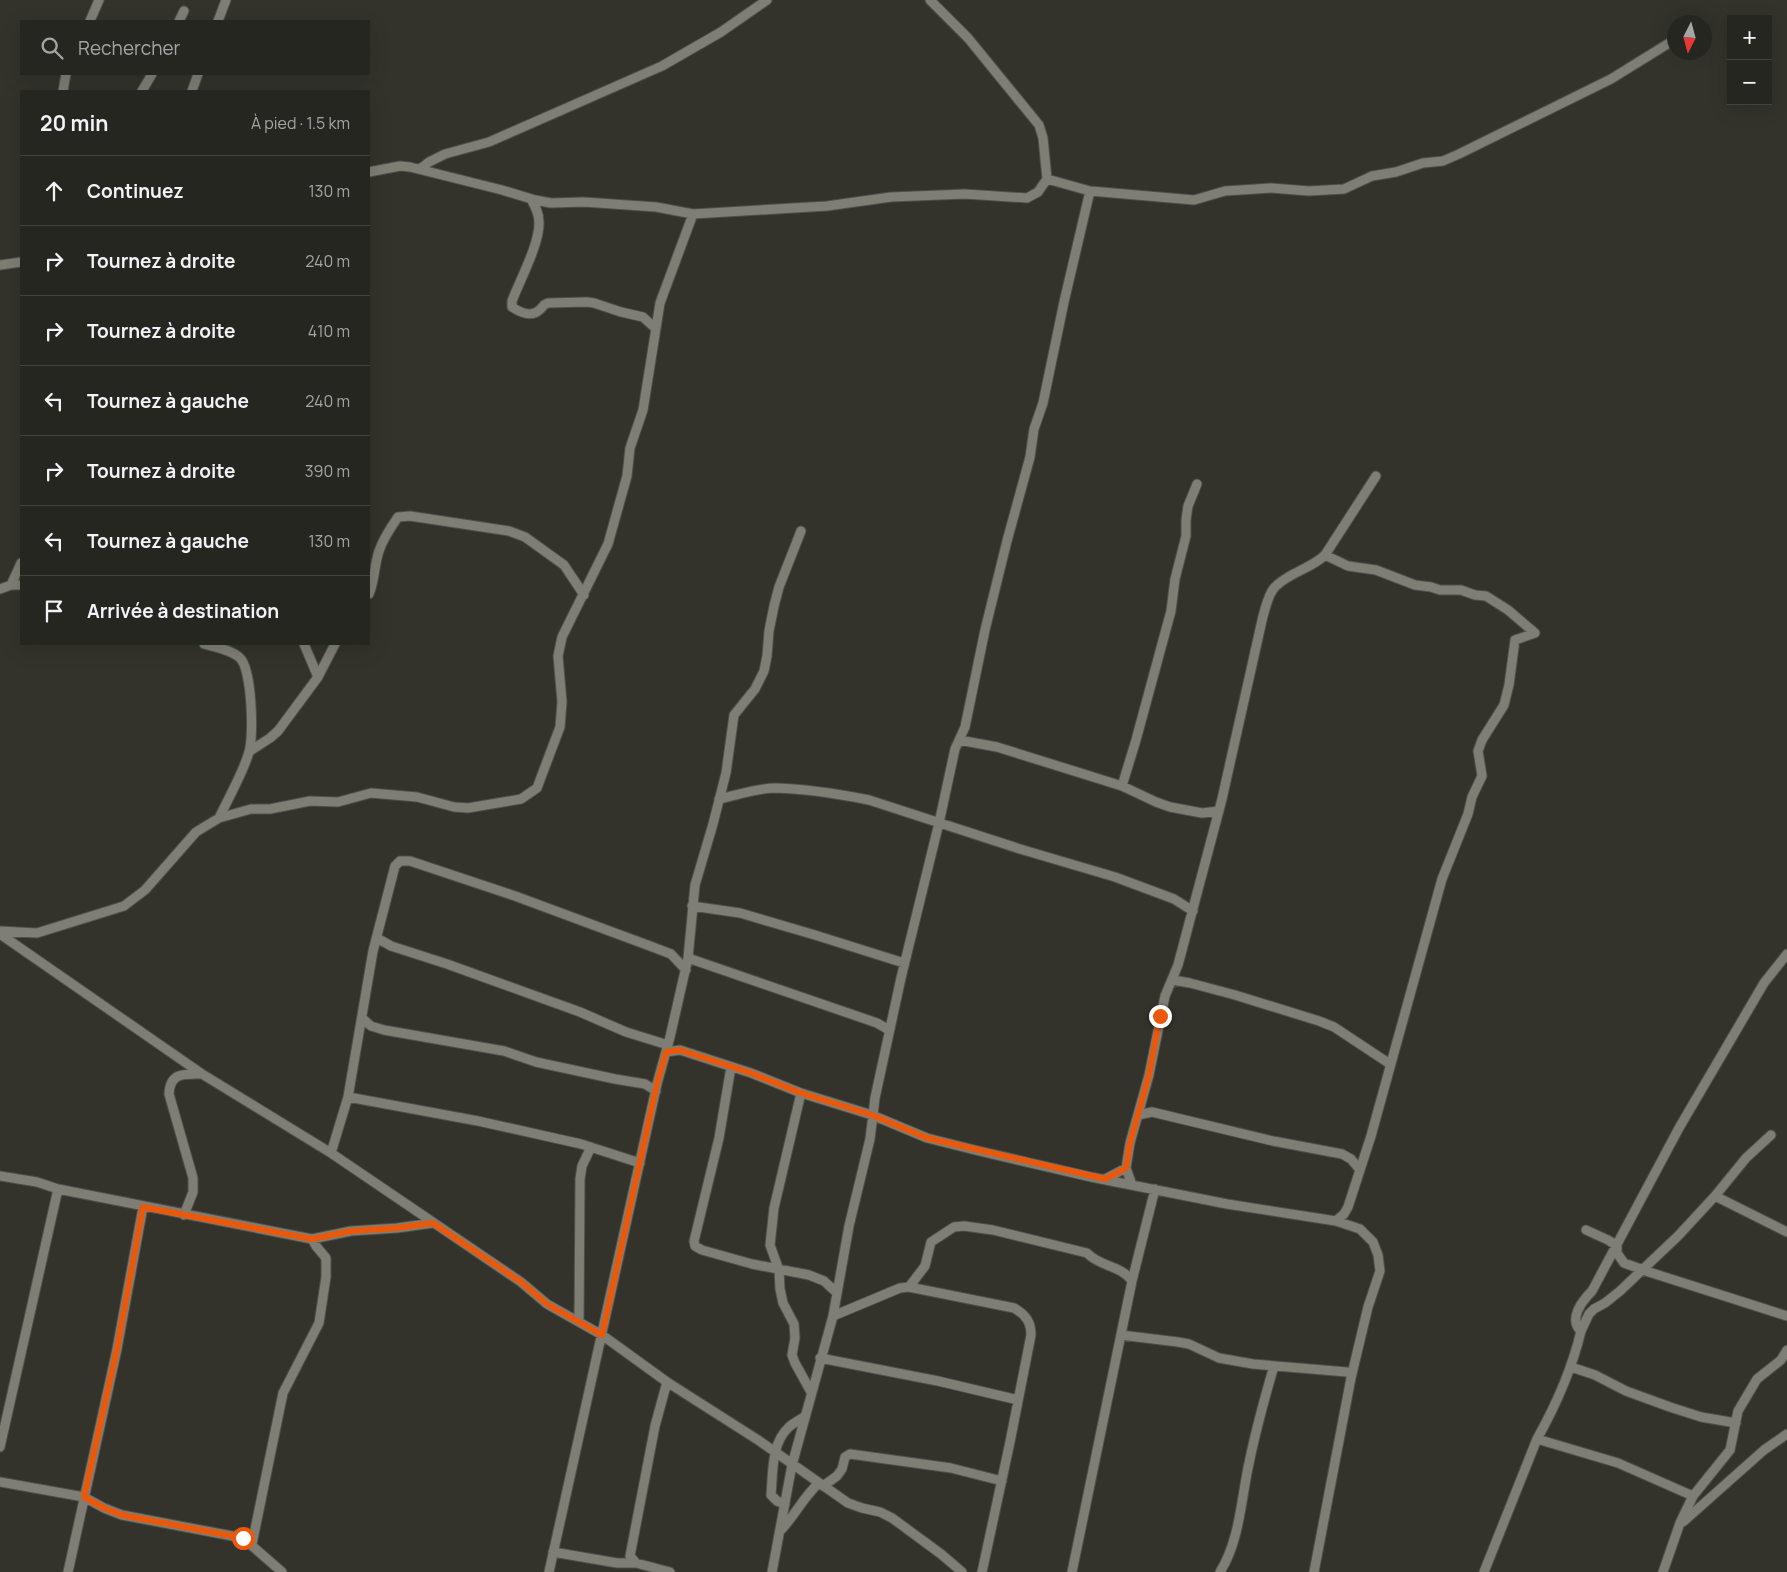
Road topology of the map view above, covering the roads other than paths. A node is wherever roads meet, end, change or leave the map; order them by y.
1 (99, 0) edge
2 (226, 0) edge
3 (767, 0) edge
4 (930, 0) edge
5 (184, 11) dead end
6 (90, 20) edge
7 (180, 20) edge
8 (218, 20) edge
9 (1667, 44) edge
10 (66, 75) edge
11 (151, 75) edge
12 (198, 75) edge
13 (63, 90) edge
14 (143, 90) edge
15 (192, 90) edge
16 (420, 170) junction
17 (370, 172) edge
18 (1047, 179) junction
19 (1090, 191) junction
20 (531, 199) junction
21 (693, 214) junction
22 (19, 264) edge
23 (0, 266) edge
24 (656, 328) junction
25 (1376, 476) dead end
26 (1197, 484) dead end
27 (801, 530) dead end
28 (1325, 555) junction
29 (20, 565) edge
30 (11, 585) junction
31 (20, 585) edge
32 (0, 589) edge
33 (370, 592) edge
34 (584, 594) junction
35 (207, 645) edge
36 (304, 645) edge
37 (334, 645) edge
38 (318, 677) junction
39 (959, 740) junction
40 (250, 751) junction
41 (1122, 786) junction
42 (719, 799) junction
43 (1219, 811) junction
44 (219, 818) junction
45 (939, 822) junction
46 (692, 906) junction
47 (1192, 911) junction
48 (0, 933) edge
49 (377, 938) junction
50 (391, 946) junction
51 (373, 954) junction
52 (1787, 954) edge
53 (688, 958) junction
54 (904, 963) junction
55 (686, 970) junction
56 (1173, 980) junction
57 (362, 1018) junction
58 (890, 1030) junction
59 (668, 1044) junction
60 (680, 1050) junction
61 (1390, 1064) junction
62 (731, 1067) junction
63 (202, 1074) junction
64 (659, 1077) junction
65 (645, 1084) junction
66 (656, 1091) junction
67 (801, 1093) junction
68 (348, 1097) junction
69 (872, 1115) junction
70 (1138, 1115) junction
71 (1771, 1135) dead end
72 (591, 1147) junction
73 (331, 1153) junction
74 (640, 1163) junction
75 (1126, 1168) junction
76 (1360, 1170) junction
77 (0, 1176) edge
78 (1105, 1179) junction
79 (1132, 1185) junction
80 (58, 1189) junction
81 (1155, 1189) junction
82 (1715, 1196) junction
83 (143, 1207) junction
84 (184, 1215) junction
85 (1336, 1221) junction
86 (433, 1223) junction
87 (1586, 1230) dead end
88 (1787, 1232) edge
89 (312, 1239) junction
90 (1617, 1246) junction
91 (1641, 1269) junction
92 (779, 1270) junction
93 (1132, 1281) junction
94 (909, 1287) junction
95 (837, 1293) junction
96 (833, 1316) junction
97 (1787, 1316) edge
98 (579, 1321) junction
99 (1581, 1331) junction
100 (602, 1335) junction
101 (1121, 1335) junction
102 (1787, 1350) edge
103 (820, 1358) junction
104 (1274, 1366) junction
105 (1571, 1367) junction
106 (1352, 1378) junction
107 (668, 1382) junction
108 (811, 1392) junction
109 (1018, 1400) junction
110 (805, 1416) junction
111 (1736, 1423) junction
112 (1787, 1434) edge
113 (1538, 1439) junction
114 (0, 1447) edge
115 (775, 1452) junction
116 (792, 1465) junction
117 (1002, 1481) junction
118 (0, 1482) edge
119 (821, 1485) junction
120 (1693, 1496) junction
121 (84, 1497) junction
122 (785, 1504) junction
123 (1680, 1524) junction
124 (780, 1531) junction
125 (252, 1544) junction
126 (553, 1552) junction
127 (636, 1563) junction
128 (652, 1566) junction
129 (68, 1572) edge
130 (282, 1572) edge
131 (549, 1572) edge
132 (644, 1572) edge
133 (670, 1572) edge
134 (772, 1572) edge
135 (962, 1572) edge
136 (982, 1572) edge
137 (1072, 1572) edge
138 (1220, 1572) edge
139 (1314, 1572) edge
140 (1484, 1572) edge
141 (1663, 1572) edge

1 - 6 street
2 - 8 street
3 - 16 street
4 - 18 street
5 - 7 street
9 - 19 street
10 - 13 street
11 - 14 street
12 - 15 street
16 - 17 street
16 - 20 street
18 - 19 street
18 - 21 street
19 - 39 street
20 - 21 street
20 - 24 street
21 - 24 street
22 - 23 street
24 - 34 street
25 - 28 street
26 - 41 street
27 - 42 street
28 - 43 street
28 - 61 street
29 - 30 street
30 - 31 street
30 - 32 street
33 - 34 street
34 - 44 street
35 - 40 street
36 - 38 street
37 - 38 street
38 - 40 street
39 - 41 street
39 - 45 street
40 - 44 street
41 - 43 street
42 - 45 street
42 - 46 street
43 - 47 street
44 - 48 street
45 - 47 street
45 - 54 street
46 - 53 street
46 - 54 street
47 - 56 street
48 - 63 street
49 - 50 street
49 - 51 street
49 - 55 street
50 - 51 street
50 - 59 street
51 - 57 street
52 - 90 street
53 - 55 street
53 - 58 street
54 - 58 street
55 - 59 street
56 - 61 street
56 - 70 street
57 - 65 street
57 - 68 street
58 - 69 street
59 - 60 street
59 - 60 street
59 - 64 street
60 - 62 street
61 - 76 street
62 - 67 street
62 - 92 street
63 - 73 street
63 - 84 street
64 - 65 street
64 - 66 street
65 - 66 street
66 - 74 street
67 - 69 street
67 - 92 street
68 - 72 street
68 - 73 street
69 - 78 street
69 - 95 street
70 - 75 street
70 - 76 street
71 - 82 street
72 - 74 street
72 - 98 street
73 - 86 street
74 - 100 street
75 - 78 street
75 - 79 street
76 - 85 street
77 - 80 street
78 - 79 street
79 - 81 street
80 - 83 street
80 - 114 street
81 - 85 street
81 - 93 street
82 - 88 street
82 - 91 street
83 - 84 street
83 - 121 street
84 - 89 street
85 - 106 street
86 - 89 street
86 - 98 street
87 - 90 street
89 - 125 street
90 - 91 street
90 - 99 street
91 - 97 street
91 - 99 street
92 - 95 street
92 - 108 street
93 - 94 street
93 - 101 street
94 - 96 street
94 - 109 street
95 - 96 street
96 - 103 street
98 - 100 street
99 - 105 street
100 - 107 street
100 - 126 street
101 - 104 street
101 - 137 street
102 - 111 street
103 - 108 street
103 - 109 street
104 - 106 street
104 - 138 street
105 - 111 street
105 - 113 street
106 - 139 street
107 - 115 street
107 - 127 street
108 - 110 street
109 - 117 street
110 - 115 street
110 - 116 street
111 - 120 street
112 - 123 street
113 - 120 street
113 - 140 street
115 - 116 street
115 - 122 street
116 - 119 street
116 - 122 street
117 - 119 street
117 - 136 street
118 - 121 street
119 - 124 street
119 - 135 street
120 - 123 street
121 - 125 street
121 - 129 street
122 - 124 street
123 - 141 street
124 - 134 street
125 - 130 street
126 - 127 street
126 - 131 street
127 - 128 street
128 - 132 street
128 - 133 street

